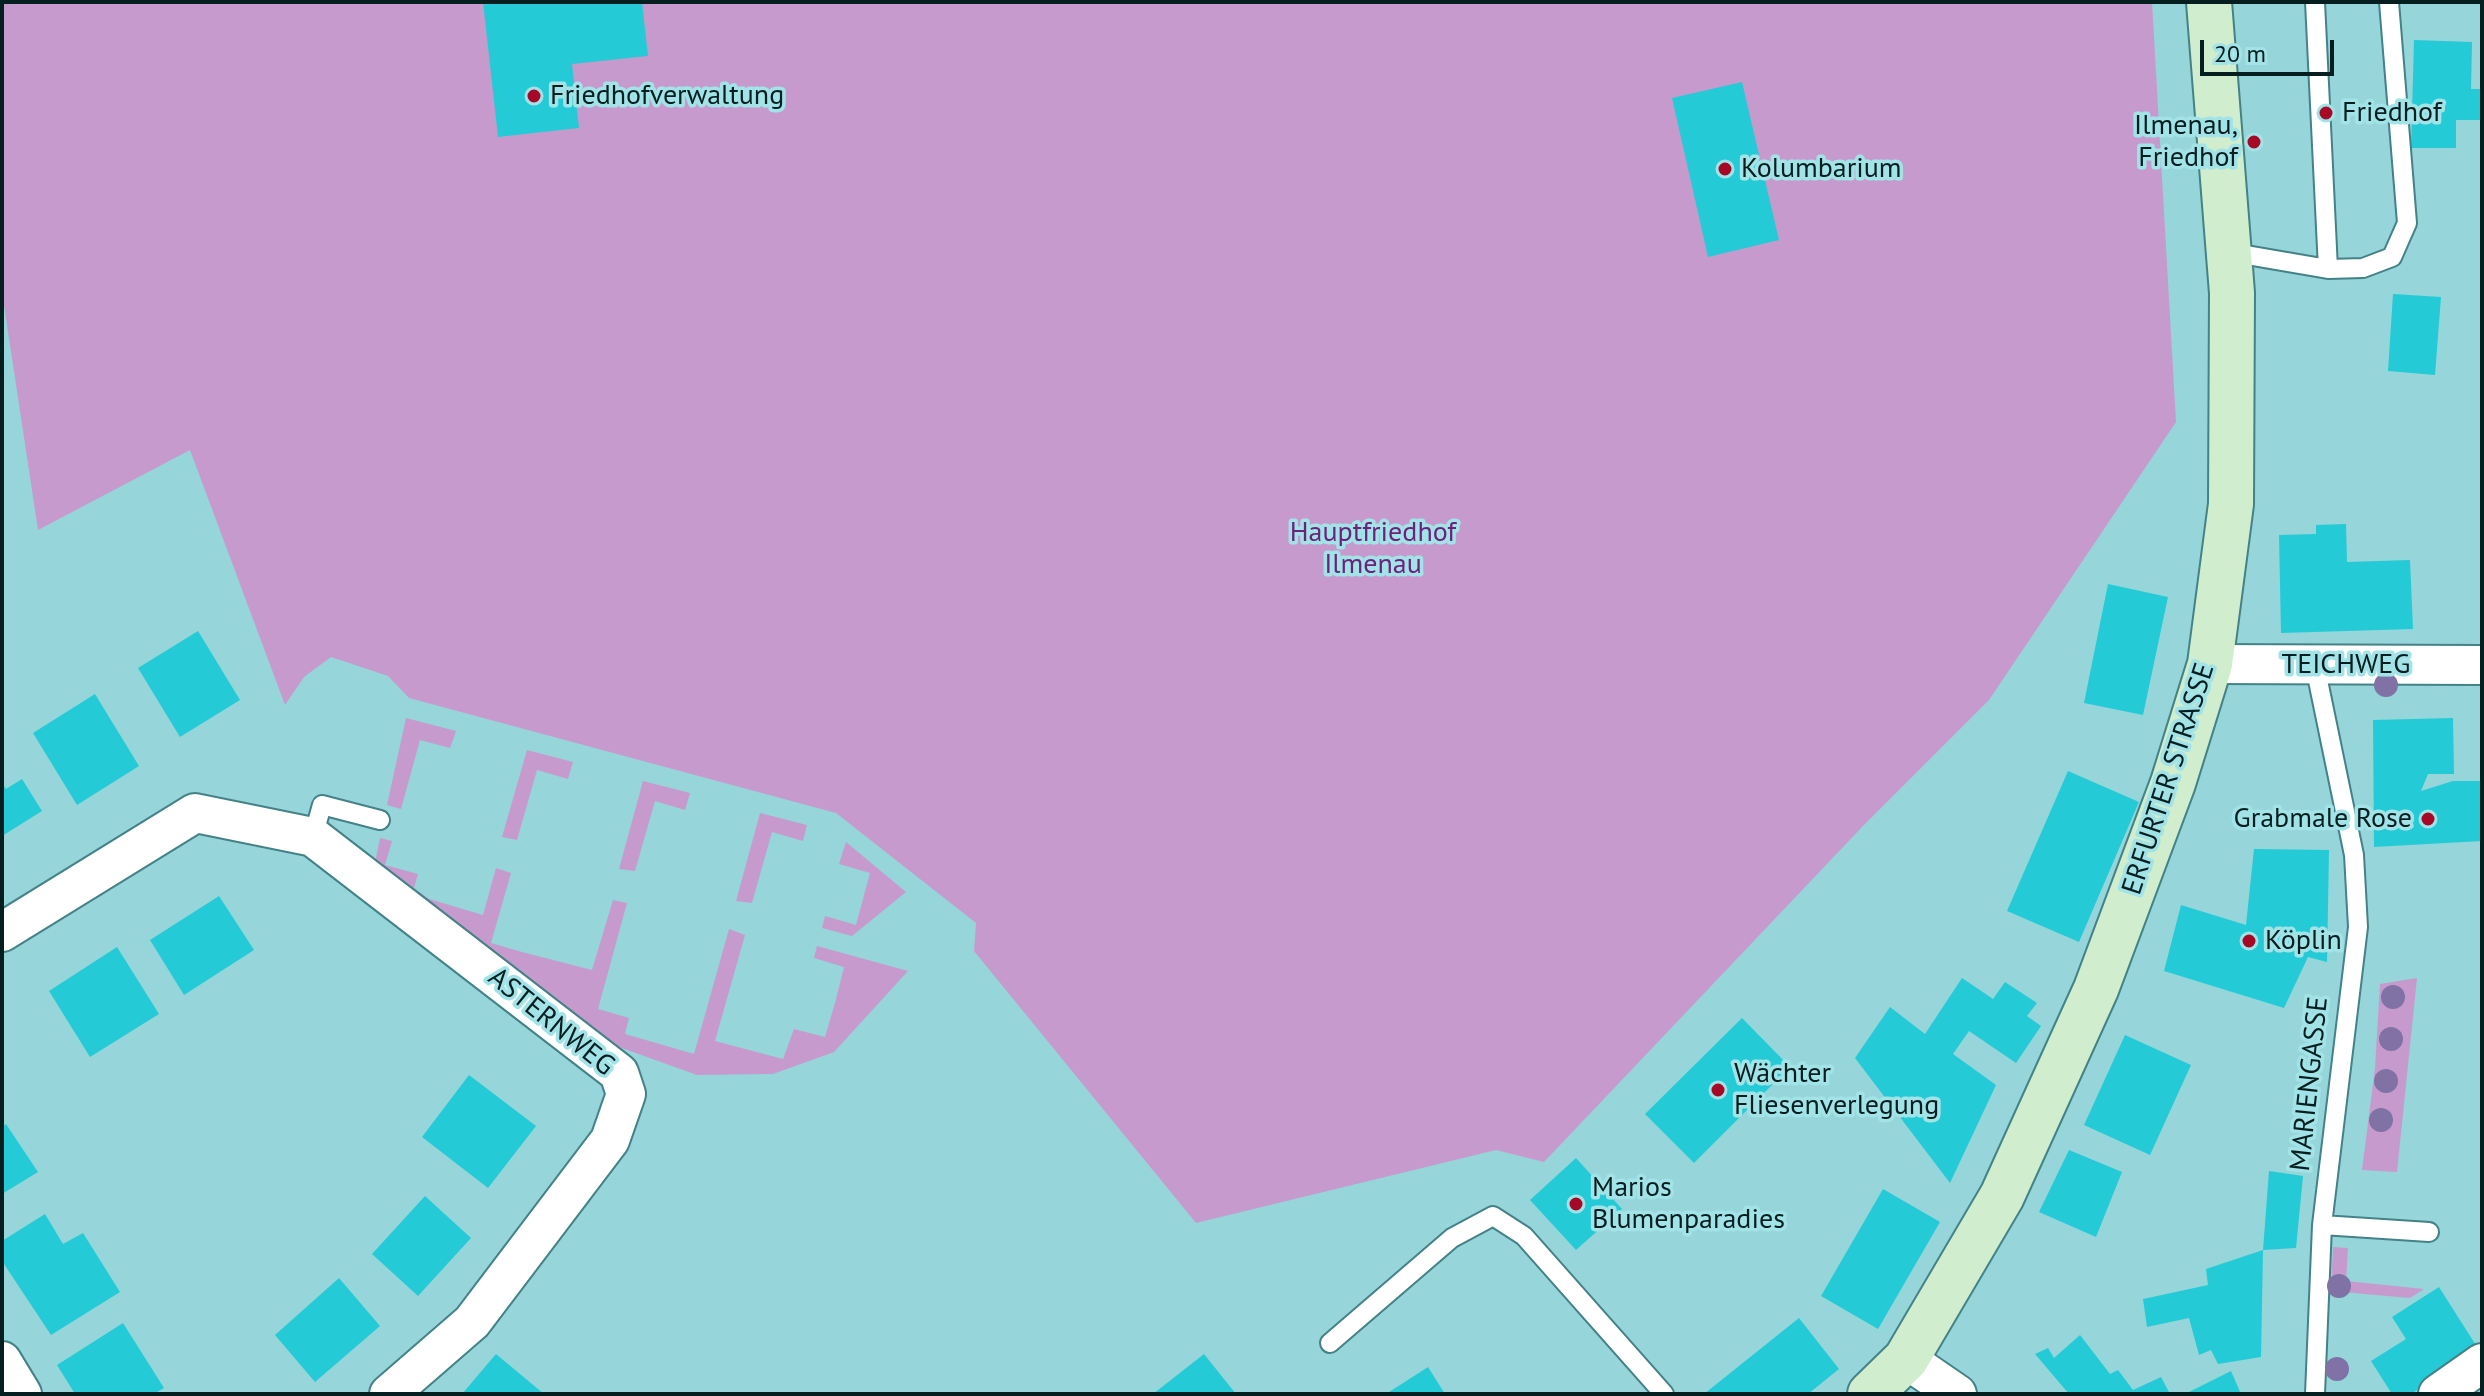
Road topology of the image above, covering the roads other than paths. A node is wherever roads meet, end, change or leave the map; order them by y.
1 (2209, 2) edge
2 (2315, 2) edge
3 (2389, 2) edge
4 (2229, 252) junction
5 (2328, 269) junction
6 (2210, 664) junction
7 (2482, 665) edge
8 (2315, 666) junction
9 (380, 820) dead end
10 (313, 837) junction
11 (2, 932) edge
12 (2322, 1225) junction
13 (2429, 1232) dead end
14 (1330, 1343) dead end
15 (1906, 1359) junction
16 (2, 1361) edge
17 (2482, 1363) edge
18 (22, 1394) edge
19 (389, 1394) edge
20 (1664, 1394) edge
21 (1870, 1394) edge
22 (1957, 1394) edge
23 (2315, 1394) edge
24 (2438, 1394) edge

1 - 4 main road, ERFURTER STRASSE
2 - 5 lane
3 - 5 lane
4 - 5 lane
4 - 6 main road, ERFURTER STRASSE
6 - 8 street, TEICHWEG
6 - 15 main road, ERFURTER STRASSE
7 - 8 street, TEICHWEG
8 - 12 lane, MARIENGASSE
9 - 10 lane
10 - 11 street
10 - 19 street, ASTERNWEG
12 - 13 lane
12 - 23 lane, MARIENGASSE
14 - 20 lane
15 - 21 main road, ERFURTER STRASSE
15 - 22 street
16 - 18 street
17 - 24 street

